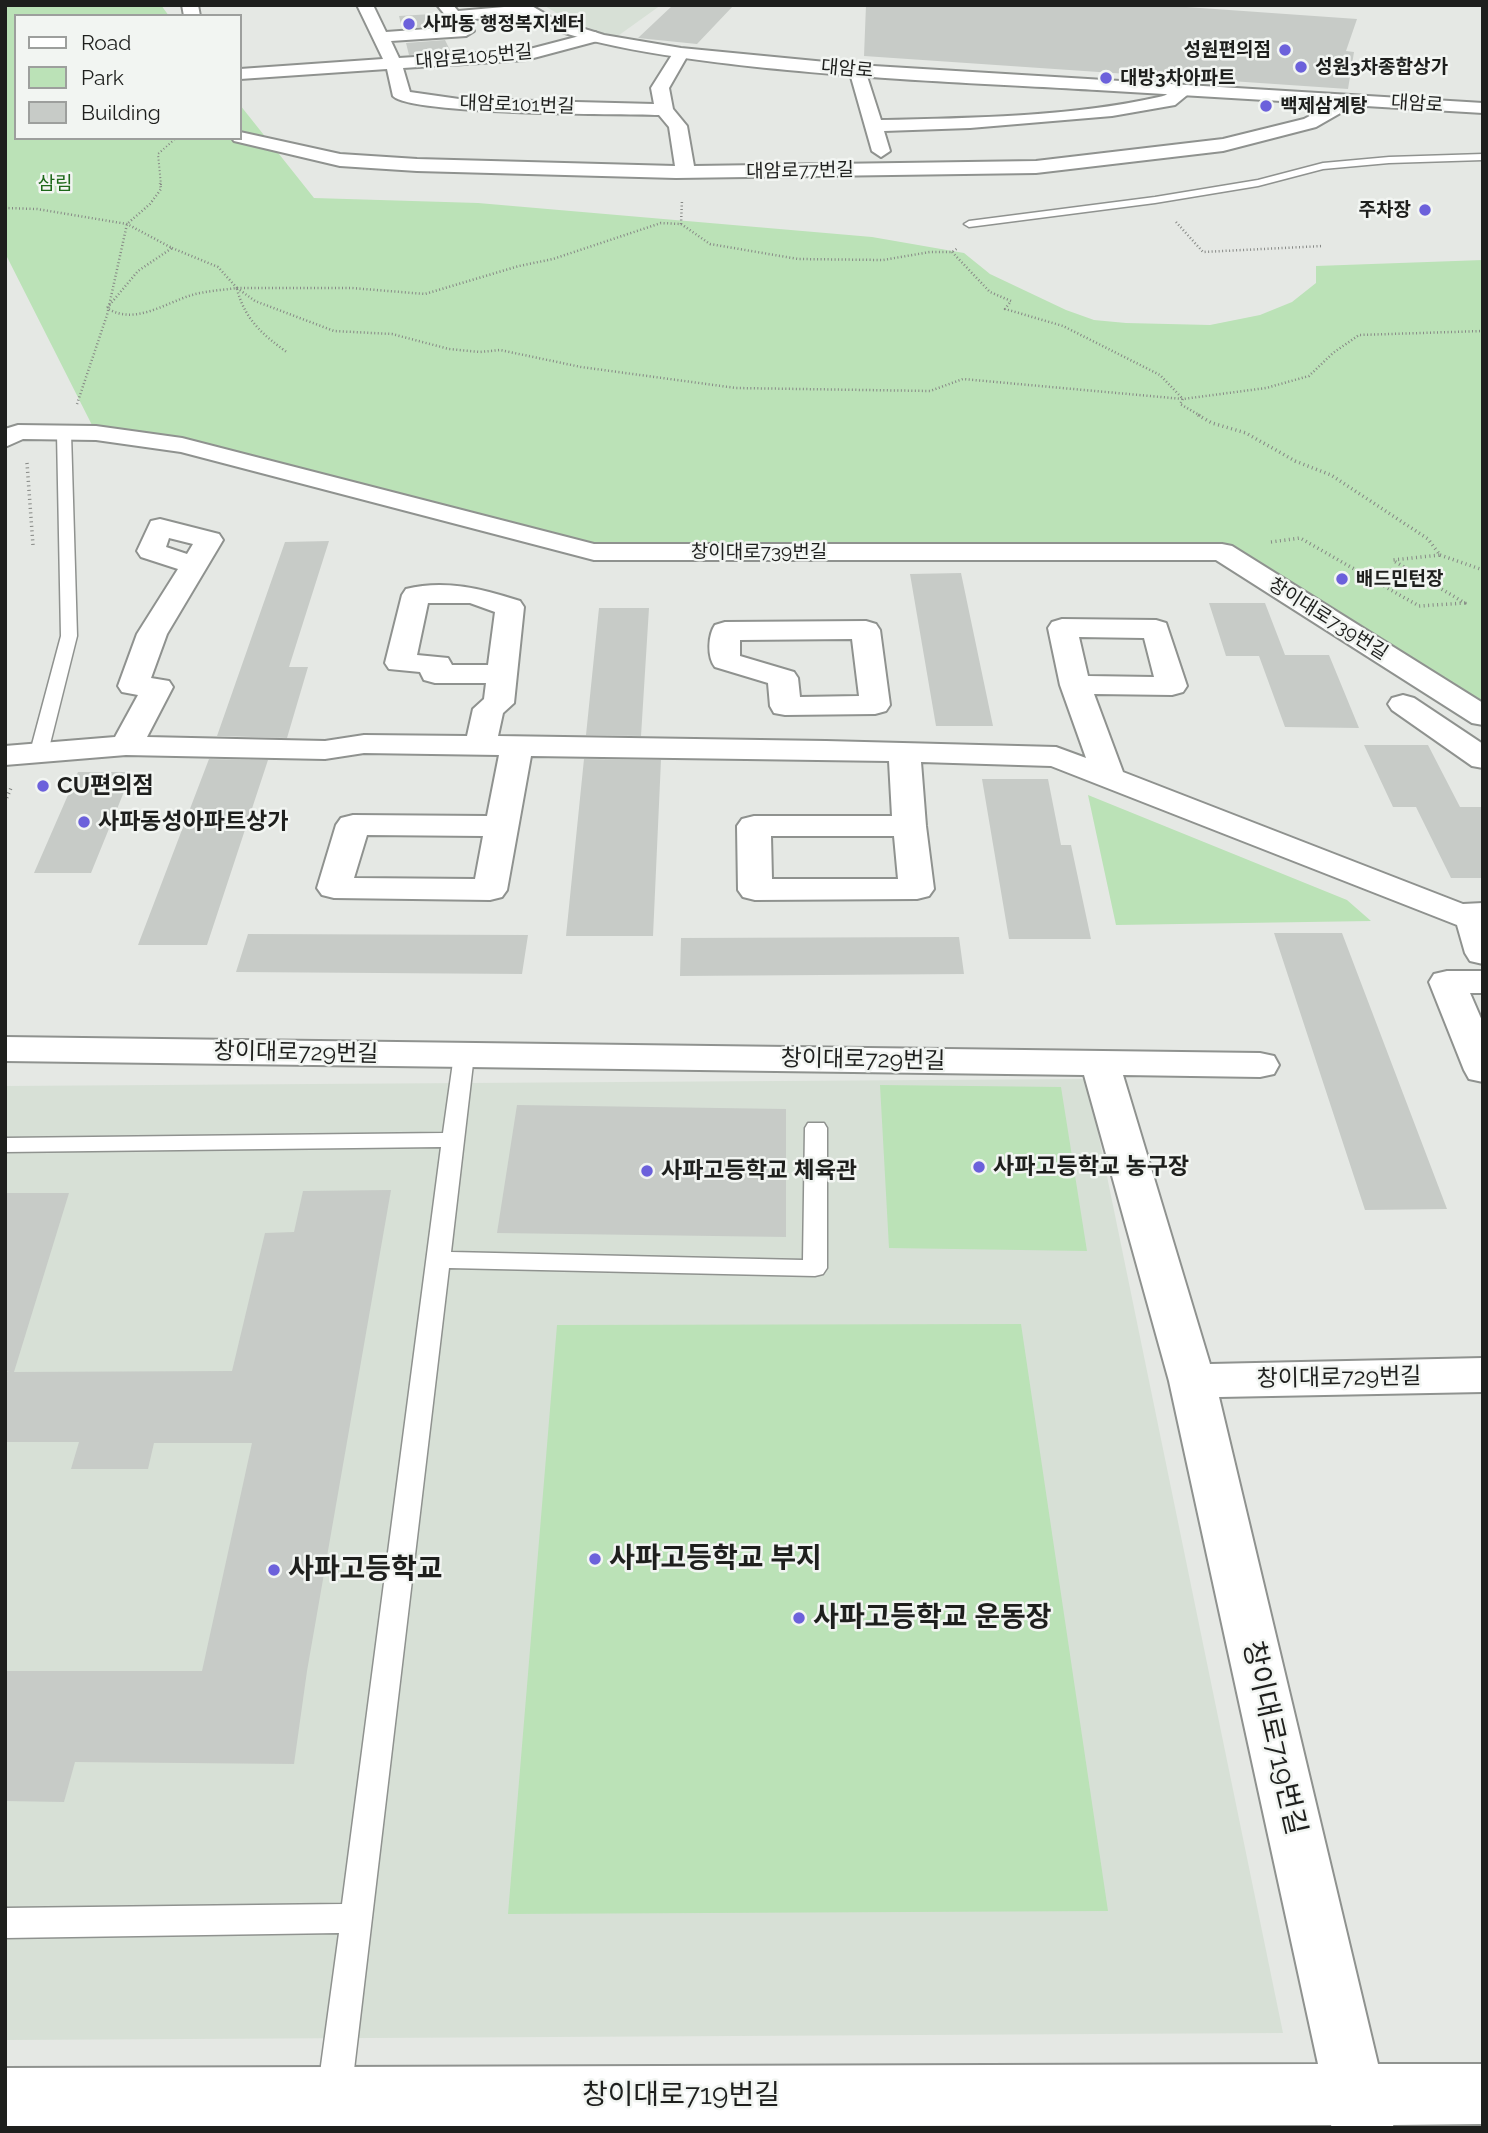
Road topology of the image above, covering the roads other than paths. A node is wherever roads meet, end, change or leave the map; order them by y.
1 (365, 5) edge
2 (520, 7) edge
3 (450, 11) edge
4 (381, 37) junction
5 (595, 37) junction
6 (681, 53) junction
7 (394, 65) junction
8 (858, 70) junction
9 (242, 74) edge
10 (1184, 91) junction
11 (1354, 100) junction
12 (1483, 108) edge
13 (664, 110) junction
14 (873, 126) junction
15 (242, 137) edge
16 (1483, 157) edge
17 (887, 170) junction
18 (685, 172) junction
19 (969, 224) dead end
20 (65, 433) junction
21 (5, 440) edge
22 (194, 565) dead end
23 (785, 631) junction
24 (503, 674) dead end
25 (783, 678) junction
26 (1074, 685) dead end
27 (1404, 704) dead end
28 (828, 705) junction
29 (1483, 716) edge
30 (481, 745) junction
31 (126, 746) junction
32 (517, 746) junction
33 (825, 750) junction
34 (39, 752) junction
35 (905, 754) junction
36 (5, 756) edge
37 (1483, 759) edge
38 (1109, 777) junction
39 (502, 825) junction
40 (909, 826) junction
41 (1477, 914) edge
42 (1483, 953) edge
43 (1483, 982) edge
44 (5, 1049) edge
45 (464, 1055) junction
46 (1100, 1063) junction
47 (1259, 1065) dead end
48 (1483, 1070) edge
49 (816, 1128) dead end
50 (454, 1140) junction
51 (5, 1145) edge
52 (438, 1260) junction
53 (1483, 1375) edge
54 (1192, 1381) junction
55 (355, 1918) junction
56 (5, 1923) edge
57 (1483, 2094) edge
58 (5, 2098) edge
59 (333, 2098) junction
60 (1360, 2111) edge
61 (394, 2112) edge
62 (869, 2112) edge

1 - 4 street, 대암로105번길
2 - 3 street
2 - 5 street, 대암로
3 - 4 street
4 - 7 street, 대암로105번길
5 - 6 street, 대암로
5 - 7 street, 대암로105번길
6 - 8 street, 대암로
6 - 13 street
7 - 9 street, 대암로105번길
7 - 13 street, 대암로101번길
8 - 10 street, 대암로
8 - 14 street
10 - 11 street, 대암로
10 - 14 street, 대암로
11 - 12 street, 대암로
11 - 17 street, 대암로77번길
13 - 18 street
14 - 17 street
15 - 18 street, 대암로77번길
16 - 19 lane
17 - 18 street, 대암로77번길
20 - 21 street, 창이대로739번길
20 - 29 street, 창이대로739번길
20 - 34 lane
22 - 31 street
23 - 25 street
23 - 25 street
23 - 28 street
24 - 30 street
25 - 28 street
26 - 38 street
27 - 37 street
28 - 33 street
30 - 31 street
30 - 32 street
31 - 34 street
32 - 33 street
32 - 39 street
33 - 35 street
34 - 36 street
35 - 38 street
35 - 40 street
38 - 41 street
39 - 39 street
40 - 40 street
41 - 42 street
43 - 48 street
44 - 45 street, 창이대로729번길
45 - 46 street, 창이대로729번길
45 - 50 lane
46 - 47 street, 창이대로729번길
46 - 54 street
49 - 52 lane
50 - 51 lane
50 - 52 lane
52 - 55 lane
53 - 54 street, 창이대로729번길
54 - 60 street, 창이대로719번길
55 - 56 lane
55 - 59 lane
57 - 60 street, 창이대로719번길
58 - 59 street, 창이대로719번길
59 - 61 street, 창이대로719번길
60 - 62 street, 창이대로719번길
61 - 62 street, 창이대로719번길

